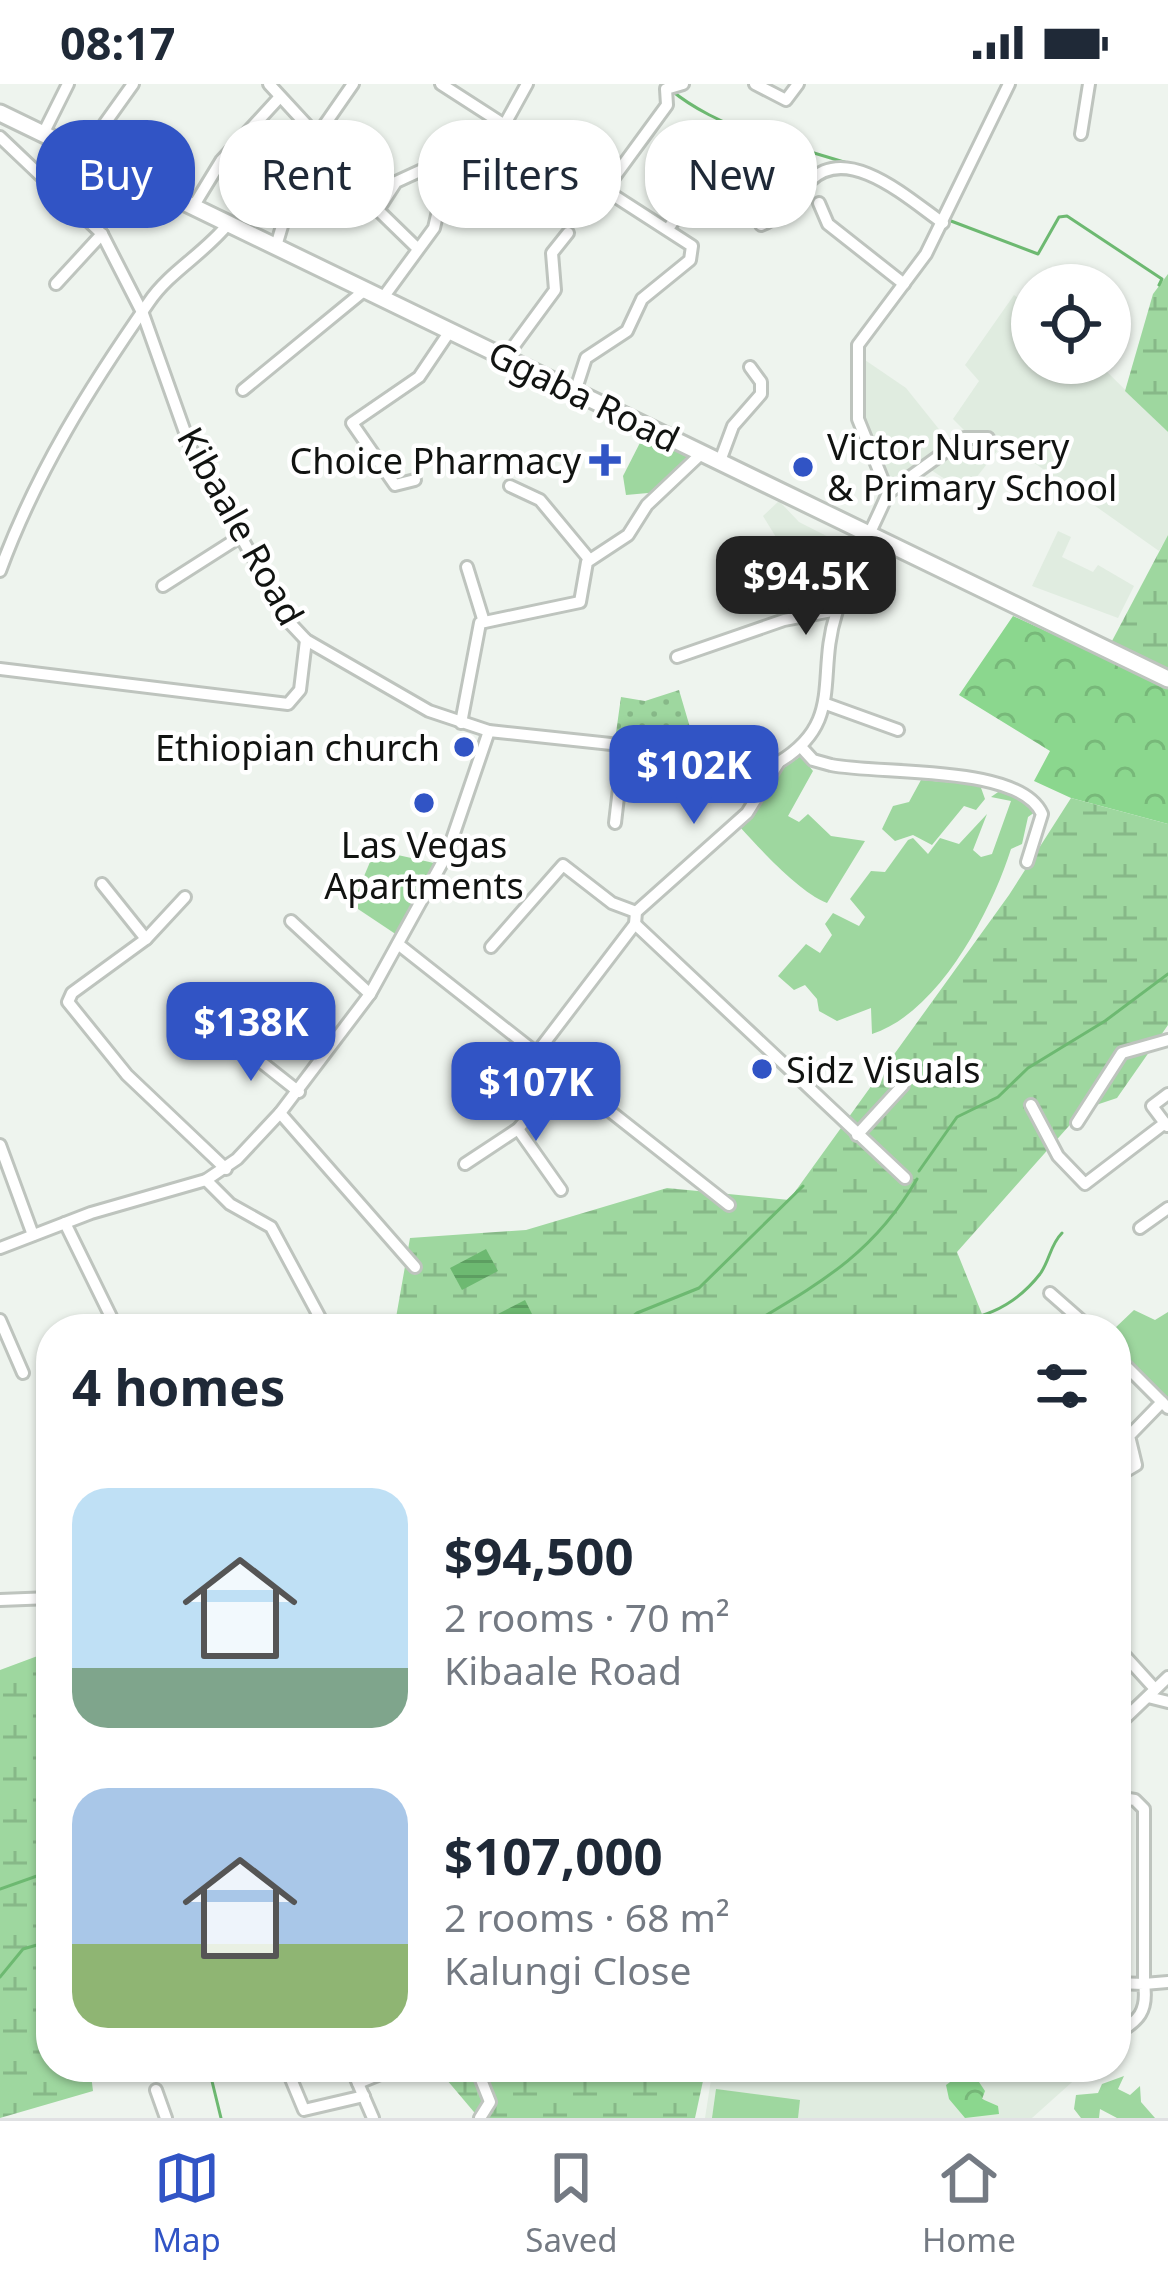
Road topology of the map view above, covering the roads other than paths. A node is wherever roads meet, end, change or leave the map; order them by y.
1 (68, 84) edge
2 (134, 84) edge
3 (269, 84) edge
4 (353, 84) edge
5 (441, 84) edge
6 (527, 84) edge
7 (683, 84) edge
8 (755, 84) edge
9 (798, 84) edge
10 (1009, 84) edge
11 (1089, 84) edge
12 (278, 99) junction
13 (0, 113) edge
14 (50, 120) edge
15 (108, 120) edge
16 (300, 120) edge
17 (327, 120) edge
18 (503, 120) edge
19 (507, 120) edge
20 (36, 131) edge
21 (1081, 134) dead end
22 (0, 137) edge
23 (621, 168) edge
24 (817, 174) edge
25 (621, 199) edge
26 (819, 203) dead end
27 (195, 204) edge
28 (944, 224) junction
29 (224, 228) edge
30 (236, 228) edge
31 (282, 228) edge
32 (668, 230) joint
33 (568, 233) dead end
34 (102, 234) junction
35 (276, 247) junction
36 (416, 247) junction
37 (56, 284) dead end
38 (904, 284) junction
39 (365, 290) junction
40 (382, 298) junction
41 (142, 314) junction
42 (450, 331) junction
43 (505, 358) junction
44 (751, 367) dead end
45 (243, 390) dead end
46 (575, 392) junction
47 (988, 438) dead end
48 (702, 453) junction
49 (720, 460) junction
50 (416, 480) dead end
51 (510, 486) dead end
52 (888, 493) junction
53 (243, 535) junction
54 (870, 536) junction
55 (587, 563) junction
56 (467, 566) dead end
57 (0, 571) edge
58 (163, 586) dead end
59 (837, 610) junction
60 (484, 622) junction
61 (306, 640) junction
62 (677, 657) dead end
63 (0, 669) edge
64 (1168, 679) edge
65 (826, 704) junction
66 (460, 723) junction
67 (898, 730) dead end
68 (489, 731) junction
69 (624, 745) junction
70 (802, 748) junction
71 (778, 762) junction
72 (615, 823) dead end
73 (1027, 862) dead end
74 (102, 884) dead end
75 (185, 897) dead end
76 (635, 918) junction
77 (291, 921) dead end
78 (146, 939) junction
79 (398, 944) junction
80 (491, 947) dead end
81 (370, 994) junction
82 (232, 1040) dead end
83 (1168, 1040) edge
84 (539, 1050) junction
85 (564, 1075) junction
86 (903, 1085) dead end
87 (298, 1092) junction
88 (1168, 1094) edge
89 (1031, 1105) dead end
90 (280, 1113) junction
91 (1077, 1124) dead end
92 (1166, 1125) edge
93 (518, 1129) junction
94 (857, 1135) junction
95 (0, 1145) edge
96 (465, 1164) dead end
97 (226, 1169) junction
98 (905, 1178) dead end
99 (206, 1180) junction
100 (561, 1190) dead end
101 (729, 1205) dead end
102 (1168, 1208) edge
103 (65, 1223) junction
104 (1140, 1228) dead end
105 (34, 1235) junction
106 (0, 1248) edge
107 (415, 1268) dead end
108 (1051, 1293) dead end
109 (110, 1314) edge
110 (318, 1314) edge
111 (1074, 1314) edge
112 (0, 1320) edge
113 (1131, 1370) edge
114 (23, 1373) dead end
115 (1165, 1405) edge
116 (1131, 1434) edge
117 (36, 1599) edge
118 (0, 1600) edge
119 (1131, 1666) edge
120 (1168, 1677) edge
121 (1152, 1693) junction
122 (1168, 1702) edge
123 (1131, 1713) edge
124 (1131, 1799) edge
125 (1168, 1982) edge
126 (1131, 1983) edge
127 (1144, 1984) junction
128 (1131, 2025) edge
129 (292, 2082) edge
130 (358, 2082) edge
131 (374, 2082) edge
132 (482, 2082) edge
133 (156, 2090) dead end
134 (361, 2090) junction
135 (166, 2118) edge
136 (373, 2118) edge
137 (480, 2118) edge

1 - 14 street
2 - 15 street
3 - 12 street
4 - 17 street
5 - 18 street
6 - 19 street
7 - 23 street
8 - 9 street
10 - 28 street
11 - 21 street
12 - 16 street
12 - 27 street
13 - 20 main road, Ggaba Road
22 - 34 street, Kibaale Road
24 - 28 street
25 - 32 street
26 - 38 street
28 - 38 street
29 - 41 street
30 - 35 main road, Ggaba Road
31 - 35 street
32 - 46 street
33 - 43 street
34 - 37 street
34 - 41 street, Kibaale Road
35 - 39 main road, Ggaba Road
36 - 36 street
36 - 40 street
38 - 52 street
39 - 40 main road, Ggaba Road
39 - 45 street
40 - 42 main road, Ggaba Road
41 - 53 street, Kibaale Road
41 - 57 street
42 - 43 main road, Ggaba Road
42 - 50 street
43 - 46 main road, Ggaba Road
44 - 49 street
46 - 48 main road, Ggaba Road
47 - 52 street
48 - 49 main road, Ggaba Road
48 - 55 street
49 - 54 main road, Ggaba Road
51 - 55 street
52 - 54 street
53 - 58 street
53 - 61 street, Kibaale Road
54 - 59 street
54 - 64 main road, Ggaba Road
55 - 60 street
56 - 60 street
59 - 62 street
59 - 65 street
60 - 66 street
61 - 63 street
61 - 66 street, Kibaale Road
65 - 67 street
65 - 70 street
66 - 68 street, Kibaale Road
68 - 69 street, Kibaale Road
68 - 79 street
69 - 71 street, Kibaale Road
69 - 72 street
70 - 71 street
70 - 73 street
71 - 76 street
74 - 78 street
75 - 78 street
76 - 80 street
76 - 84 street
76 - 94 street
77 - 81 street
78 - 97 street
79 - 81 street
79 - 84 street
81 - 87 street
82 - 87 street
83 - 91 street
84 - 85 street
85 - 93 street
85 - 101 street
86 - 94 street
87 - 90 street
88 - 92 street
89 - 92 street
90 - 97 street
90 - 107 street
93 - 96 street
93 - 100 street
94 - 98 street
95 - 105 street
97 - 99 street
99 - 103 street
99 - 110 street
102 - 104 street
103 - 105 street
103 - 109 street
105 - 106 street
108 - 111 street
112 - 114 street
113 - 115 street
115 - 116 street
117 - 118 street
119 - 121 street
120 - 121 street
121 - 122 street
121 - 123 street
124 - 127 street
125 - 127 street
126 - 127 street
127 - 128 street
129 - 134 street
130 - 134 street
131 - 134 street
132 - 137 street
133 - 135 street
134 - 136 street

